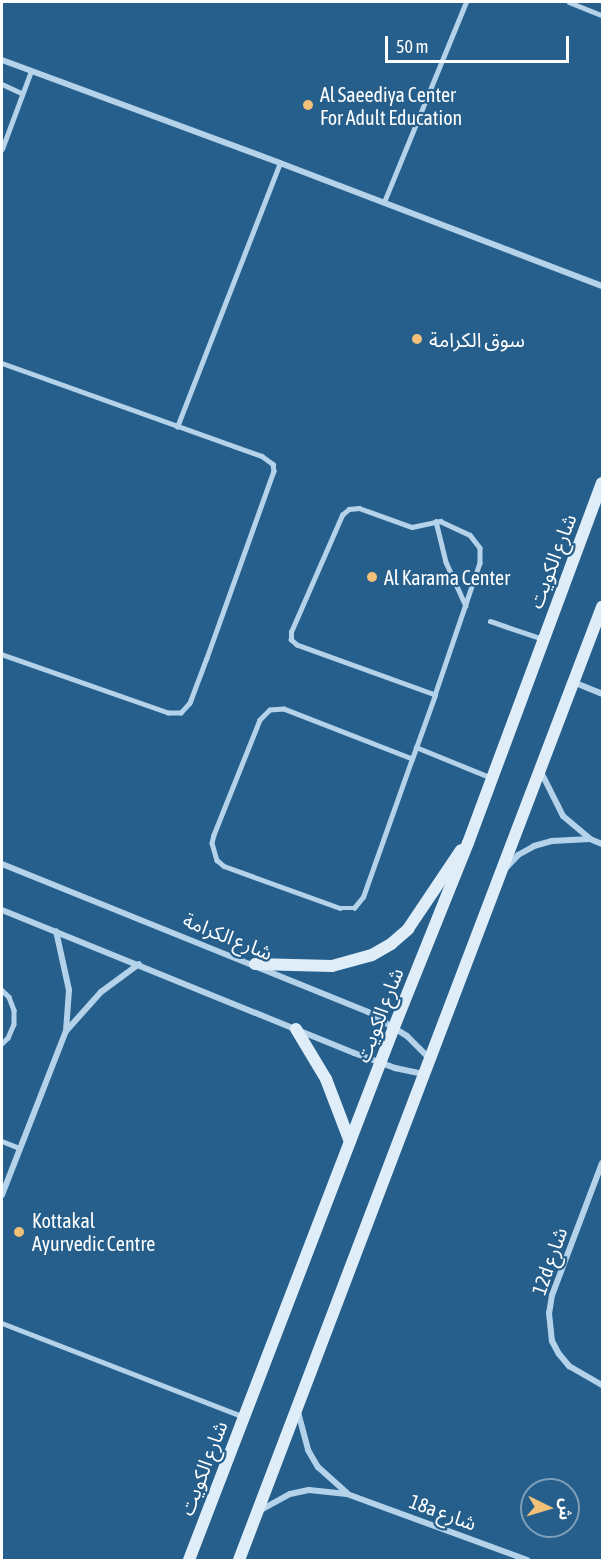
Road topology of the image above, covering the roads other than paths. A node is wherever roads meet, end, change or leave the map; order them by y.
1 (466, 2) edge
2 (569, 2) edge
3 (603, 15) edge
4 (2, 60) edge
5 (32, 71) junction
6 (2, 84) edge
7 (21, 93) junction
8 (2, 149) edge
9 (280, 163) junction
10 (384, 202) junction
11 (603, 286) edge
12 (2, 363) edge
13 (177, 427) junction
14 (603, 483) edge
15 (436, 521) junction
16 (466, 606) junction
17 (602, 608) edge
18 (464, 614) junction
19 (472, 616) dead end
20 (490, 621) dead end
21 (543, 639) junction
22 (2, 655) edge
23 (573, 682) junction
24 (603, 694) edge
25 (435, 695) junction
26 (416, 747) junction
27 (412, 759) junction
28 (540, 770) junction
29 (492, 778) junction
30 (590, 839) junction
31 (468, 843) junction
32 (603, 844) edge
33 (2, 864) edge
34 (499, 874) junction
35 (2, 910) edge
36 (56, 931) junction
37 (139, 964) junction
38 (255, 964) junction
39 (2, 990) edge
40 (394, 1027) junction
41 (296, 1029) junction
42 (66, 1030) junction
43 (2, 1044) edge
44 (430, 1059) junction
45 (381, 1063) junction
46 (424, 1074) junction
47 (2, 1140) edge
48 (350, 1142) junction
49 (19, 1148) junction
50 (603, 1163) edge
51 (2, 1195) edge
52 (2, 1323) edge
53 (603, 1385) edge
54 (298, 1412) junction
55 (244, 1417) junction
56 (347, 1494) junction
57 (257, 1512) junction
58 (189, 1560) edge
59 (239, 1560) edge
60 (526, 1560) edge

1 - 10 lane
2 - 3 lane
4 - 5 street
5 - 7 lane
5 - 9 street
6 - 7 lane
7 - 8 lane
9 - 10 street
9 - 13 lane
10 - 11 street
12 - 13 lane
13 - 22 lane
14 - 21 main road, شارع الكويت
15 - 16 lane
15 - 16 lane
15 - 25 lane
16 - 18 lane
17 - 23 main road
18 - 19 lane
18 - 25 lane
20 - 21 lane
21 - 29 main road, شارع الكويت
23 - 24 street
23 - 28 main road
25 - 26 lane
26 - 27 lane
26 - 29 lane
27 - 27 lane
28 - 30 street
28 - 34 main road
29 - 31 main road, شارع الكويت
30 - 32 street
30 - 34 street
31 - 38 main road
31 - 40 main road, شارع الكويت
33 - 38 street, شارع الكرامة
34 - 44 main road
35 - 36 street
36 - 37 street
36 - 42 street
37 - 41 street
37 - 42 street
38 - 40 street, شارع الكرامة
39 - 43 lane
40 - 44 street, شارع الكرامة
40 - 45 main road, شارع الكويت
41 - 45 street
41 - 48 main road
42 - 49 street
44 - 46 main road
45 - 46 street
45 - 48 main road, شارع الكويت
46 - 54 main road
47 - 49 lane
48 - 55 main road, شارع الكويت
49 - 51 street
50 - 53 street, 12d شارع
52 - 55 lane
54 - 56 street, 18a شارع
54 - 57 main road
55 - 58 main road, شارع الكويت
56 - 57 street, 18a شارع
56 - 60 street, 18a شارع
57 - 59 main road

